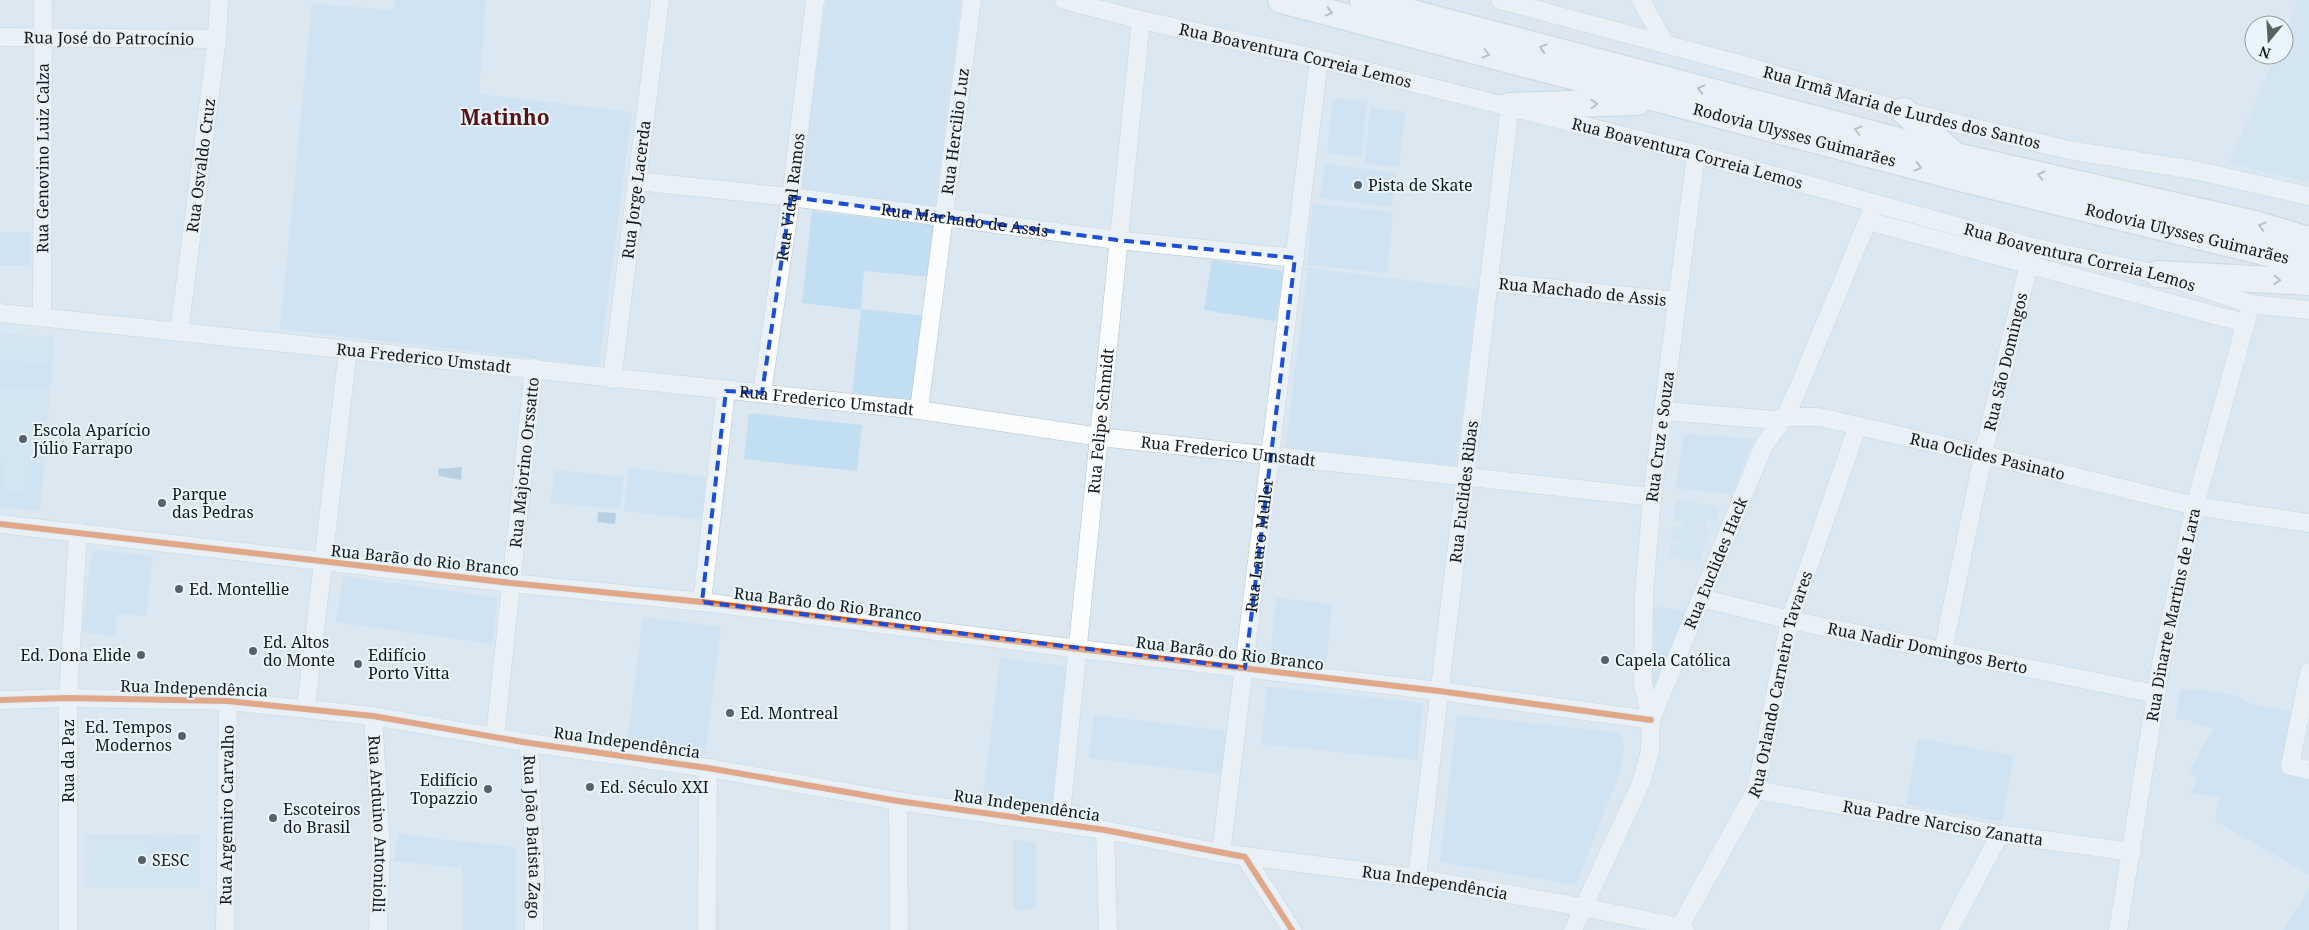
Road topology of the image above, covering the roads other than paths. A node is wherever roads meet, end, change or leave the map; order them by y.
1 (42, 0) edge
2 (219, 0) edge
3 (660, 0) edge
4 (815, 0) edge
5 (972, 0) edge
6 (1064, 0) edge
7 (1281, 0) edge
8 (1363, 0) edge
9 (1500, 0) edge
10 (1641, 0) edge
11 (1141, 20) junction
12 (0, 37) edge
13 (43, 38) junction
14 (217, 40) junction
15 (1665, 44) junction
16 (1319, 59) junction
17 (1668, 102) junction
18 (1510, 106) junction
19 (1904, 111) junction
20 (1696, 154) junction
21 (1956, 156) junction
22 (636, 181) junction
23 (2309, 196) edge
24 (791, 197) junction
25 (1875, 203) junction
26 (943, 216) junction
27 (1868, 221) junction
28 (1117, 240) junction
29 (2309, 240) edge
30 (2033, 247) junction
31 (1295, 258) junction
32 (2309, 263) edge
33 (2029, 264) junction
34 (2158, 274) junction
35 (1489, 282) junction
36 (2309, 282) edge
37 (1676, 301) junction
38 (2251, 304) junction
39 (2309, 310) edge
40 (0, 313) edge
41 (42, 317) junction
42 (2244, 323) junction
43 (179, 332) junction
44 (348, 349) junction
45 (534, 368) junction
46 (612, 379) junction
47 (726, 391) junction
48 (762, 393) junction
49 (919, 410) junction
50 (1664, 411) junction
51 (1785, 418) junction
52 (1857, 428) junction
53 (1100, 437) junction
54 (1983, 455) junction
55 (1270, 456) junction
56 (1466, 478) junction
57 (1652, 497) junction
58 (2195, 506) junction
59 (2309, 523) edge
60 (0, 524) edge
61 (78, 532) junction
62 (324, 562) junction
63 (511, 583) junction
64 (1701, 598) junction
65 (702, 602) junction
66 (1790, 620) junction
67 (1079, 650) junction
68 (1943, 651) junction
69 (1245, 668) junction
70 (2309, 672) edge
71 (1439, 691) junction
72 (2156, 694) junction
73 (68, 698) junction
74 (0, 700) edge
75 (228, 701) junction
76 (306, 708) junction
77 (373, 716) junction
78 (1651, 720) junction
79 (495, 736) junction
80 (529, 742) junction
81 (708, 768) junction
82 (2309, 770) edge
83 (1756, 790) junction
84 (898, 801) junction
85 (1060, 823) junction
86 (1105, 830) junction
87 (2000, 834) junction
88 (2132, 852) junction
89 (1221, 853) junction
90 (1245, 857) junction
91 (1417, 878) junction
92 (1582, 907) junction
93 (1681, 929) edge
94 (68, 930) edge
95 (225, 930) edge
96 (378, 930) edge
97 (534, 930) edge
98 (707, 930) edge
99 (899, 930) edge
100 (1108, 930) edge
101 (1292, 930) edge
102 (1573, 930) edge
103 (1949, 930) edge
104 (2118, 930) edge

1 - 13 street, Rua Genovino Luiz Calza
2 - 14 street, Rua Osvaldo Cruz
3 - 22 street, Rua Jorge Lacerda
4 - 24 street, Rua Vidal Ramos
5 - 26 street, Rua Hercilio Luz
6 - 11 street, Rua Boaventura Correia Lemos
7 -> 17 highway, Rodovia Ulysses Guimarães
21 -> 8 highway, Rodovia Ulysses Guimarães
9 - 15 street, Rua Irmã Maria de Lurdes dos Santos
10 - 15 street
11 - 16 street, Rua Boaventura Correia Lemos
11 - 28 street, Rua Felipe Schmidt
12 - 13 street, Rua José do Patrocínio
13 - 14 street, Rua José do Patrocínio
13 - 41 street, Rua Genovino Luiz Calza
14 - 43 street, Rua Osvaldo Cruz
15 - 19 street, Rua Irmã Maria de Lurdes dos Santos
16 - 18 street, Rua Boaventura Correia Lemos
16 - 31 street, Rua Lauro Muller
18 -> 17 highway
17 -> 32 highway, Rodovia Ulysses Guimarães
18 - 20 street, Rua Boaventura Correia Lemos
18 - 35 street, Rua Euclides Ribas
19 - 21 highway
19 - 23 street, Rua Irmã Maria de Lurdes dos Santos
20 - 25 street, Rua Boaventura Correia Lemos
20 - 37 street, Rua Cruz e Souza
29 -> 21 highway, Rodovia Ulysses Guimarães
22 - 24 street, Rua Machado de Assis
22 - 46 street, Rua Jorge Lacerda
24 - 26 street, Rua Machado de Assis
24 - 48 street, Rua Vidal Ramos
25 - 27 street, Rua Euclides Hack
25 - 30 street, Rua Boaventura Correia Lemos
26 - 28 street, Rua Machado de Assis
26 - 49 street, Rua Hercilio Luz
27 - 33 street
27 - 51 street, Rua Euclides Hack
28 - 31 street, Rua Machado de Assis
28 - 53 street, Rua Felipe Schmidt
30 - 33 street, Rua São Domingos
30 - 34 street, Rua Boaventura Correia Lemos
31 - 55 street, Rua Lauro Muller
33 - 42 street
33 - 54 street, Rua São Domingos
34 -> 36 highway
34 - 38 street, Rua Boaventura Correia Lemos
35 - 37 street, Rua Machado de Assis
35 - 56 street, Rua Euclides Ribas
37 - 50 street, Rua Cruz e Souza
38 - 39 street, Rua Boaventura Correia Lemos
38 - 42 street, Rua Dinarte Martins de Lara
40 - 41 street, Rua Frederico Umstadt
41 - 43 street, Rua Frederico Umstadt
42 - 58 street, Rua Dinarte Martins de Lara
43 - 44 street, Rua Frederico Umstadt
44 - 45 street, Rua Frederico Umstadt
44 - 62 street
45 - 46 street, Rua Frederico Umstadt
45 - 63 street, Rua Majorino Orssatto
46 - 47 street, Rua Frederico Umstadt
47 - 48 street, Rua Frederico Umstadt
47 - 65 street
48 - 49 street, Rua Frederico Umstadt
49 - 53 street, Rua Frederico Umstadt
50 - 51 street, Rua Oclides Pasinato
50 - 57 street, Rua Cruz e Souza
51 - 52 street, Rua Oclides Pasinato
51 - 64 street, Rua Euclides Hack
52 - 54 street, Rua Oclides Pasinato
52 - 66 street, Rua Orlando Carneiro Tavares
53 - 55 street, Rua Frederico Umstadt
53 - 67 street, Rua Felipe Schmidt
54 - 58 street, Rua Oclides Pasinato
54 - 68 street, Rua São Domingos
55 - 56 street, Rua Frederico Umstadt
55 - 69 street, Rua Lauro Muller
56 - 57 street, Rua Frederico Umstadt
56 - 71 street, Rua Euclides Ribas
57 - 78 street, Rua Cruz e Souza
58 - 59 street, Rua Oclides Pasinato
58 - 72 street, Rua Dinarte Martins de Lara
60 - 61 street, Rua Barão do Rio Branco
61 - 62 street, Rua Barão do Rio Branco
61 - 73 street, Rua da Paz
62 - 63 street, Rua Barão do Rio Branco
62 - 76 street
63 - 65 street, Rua Barão do Rio Branco
63 - 79 street, Rua Majorino Orssatto
64 - 66 street, Rua Nadir Domingos Berto
64 - 78 street, Rua Euclides Hack
65 - 67 street, Rua Barão do Rio Branco
66 - 68 street, Rua Nadir Domingos Berto
66 - 83 street, Rua Orlando Carneiro Tavares
67 - 69 street, Rua Barão do Rio Branco
67 - 85 street, Rua Felipe Schmidt
68 - 72 street, Rua Nadir Domingos Berto
69 - 71 street, Rua Barão do Rio Branco
69 - 89 street, Rua Lauro Muller
70 - 82 street
71 - 78 street, Rua Barão do Rio Branco
71 - 91 street, Rua Euclides Ribas
72 - 88 street, Rua Dinarte Martins de Lara
73 - 74 street, Rua Independência
73 - 75 street, Rua Independência
73 - 94 street, Rua da Paz
75 - 76 street, Rua Independência
75 - 95 street, Rua Argemiro Carvalho
76 - 77 street, Rua Independência
77 - 79 street, Rua Independência
77 - 96 street, Rua Arduino Antoniolli
78 - 92 street, Rua Euclides Hack
79 - 80 street, Rua Independência
80 - 81 street, Rua Independência
80 - 97 street, Rua João Batista Zago
81 - 84 street, Rua Independência
81 - 98 street
83 - 87 street, Rua Padre Narciso Zanatta
83 - 93 street, Rua Orlando Carneiro Tavares
84 - 85 street, Rua Independência
84 - 99 street
85 - 86 street, Rua Independência
86 - 89 street, Rua Independência
86 - 100 street
87 - 88 street, Rua Padre Narciso Zanatta
87 - 103 street
88 - 104 street, Rua Dinarte Martins de Lara
89 - 90 street, Rua Independência
90 - 91 street, Rua Independência
90 - 101 street
91 - 92 street, Rua Independência
92 - 93 street, Rua Independência
92 - 102 street, Rua Euclides Hack

